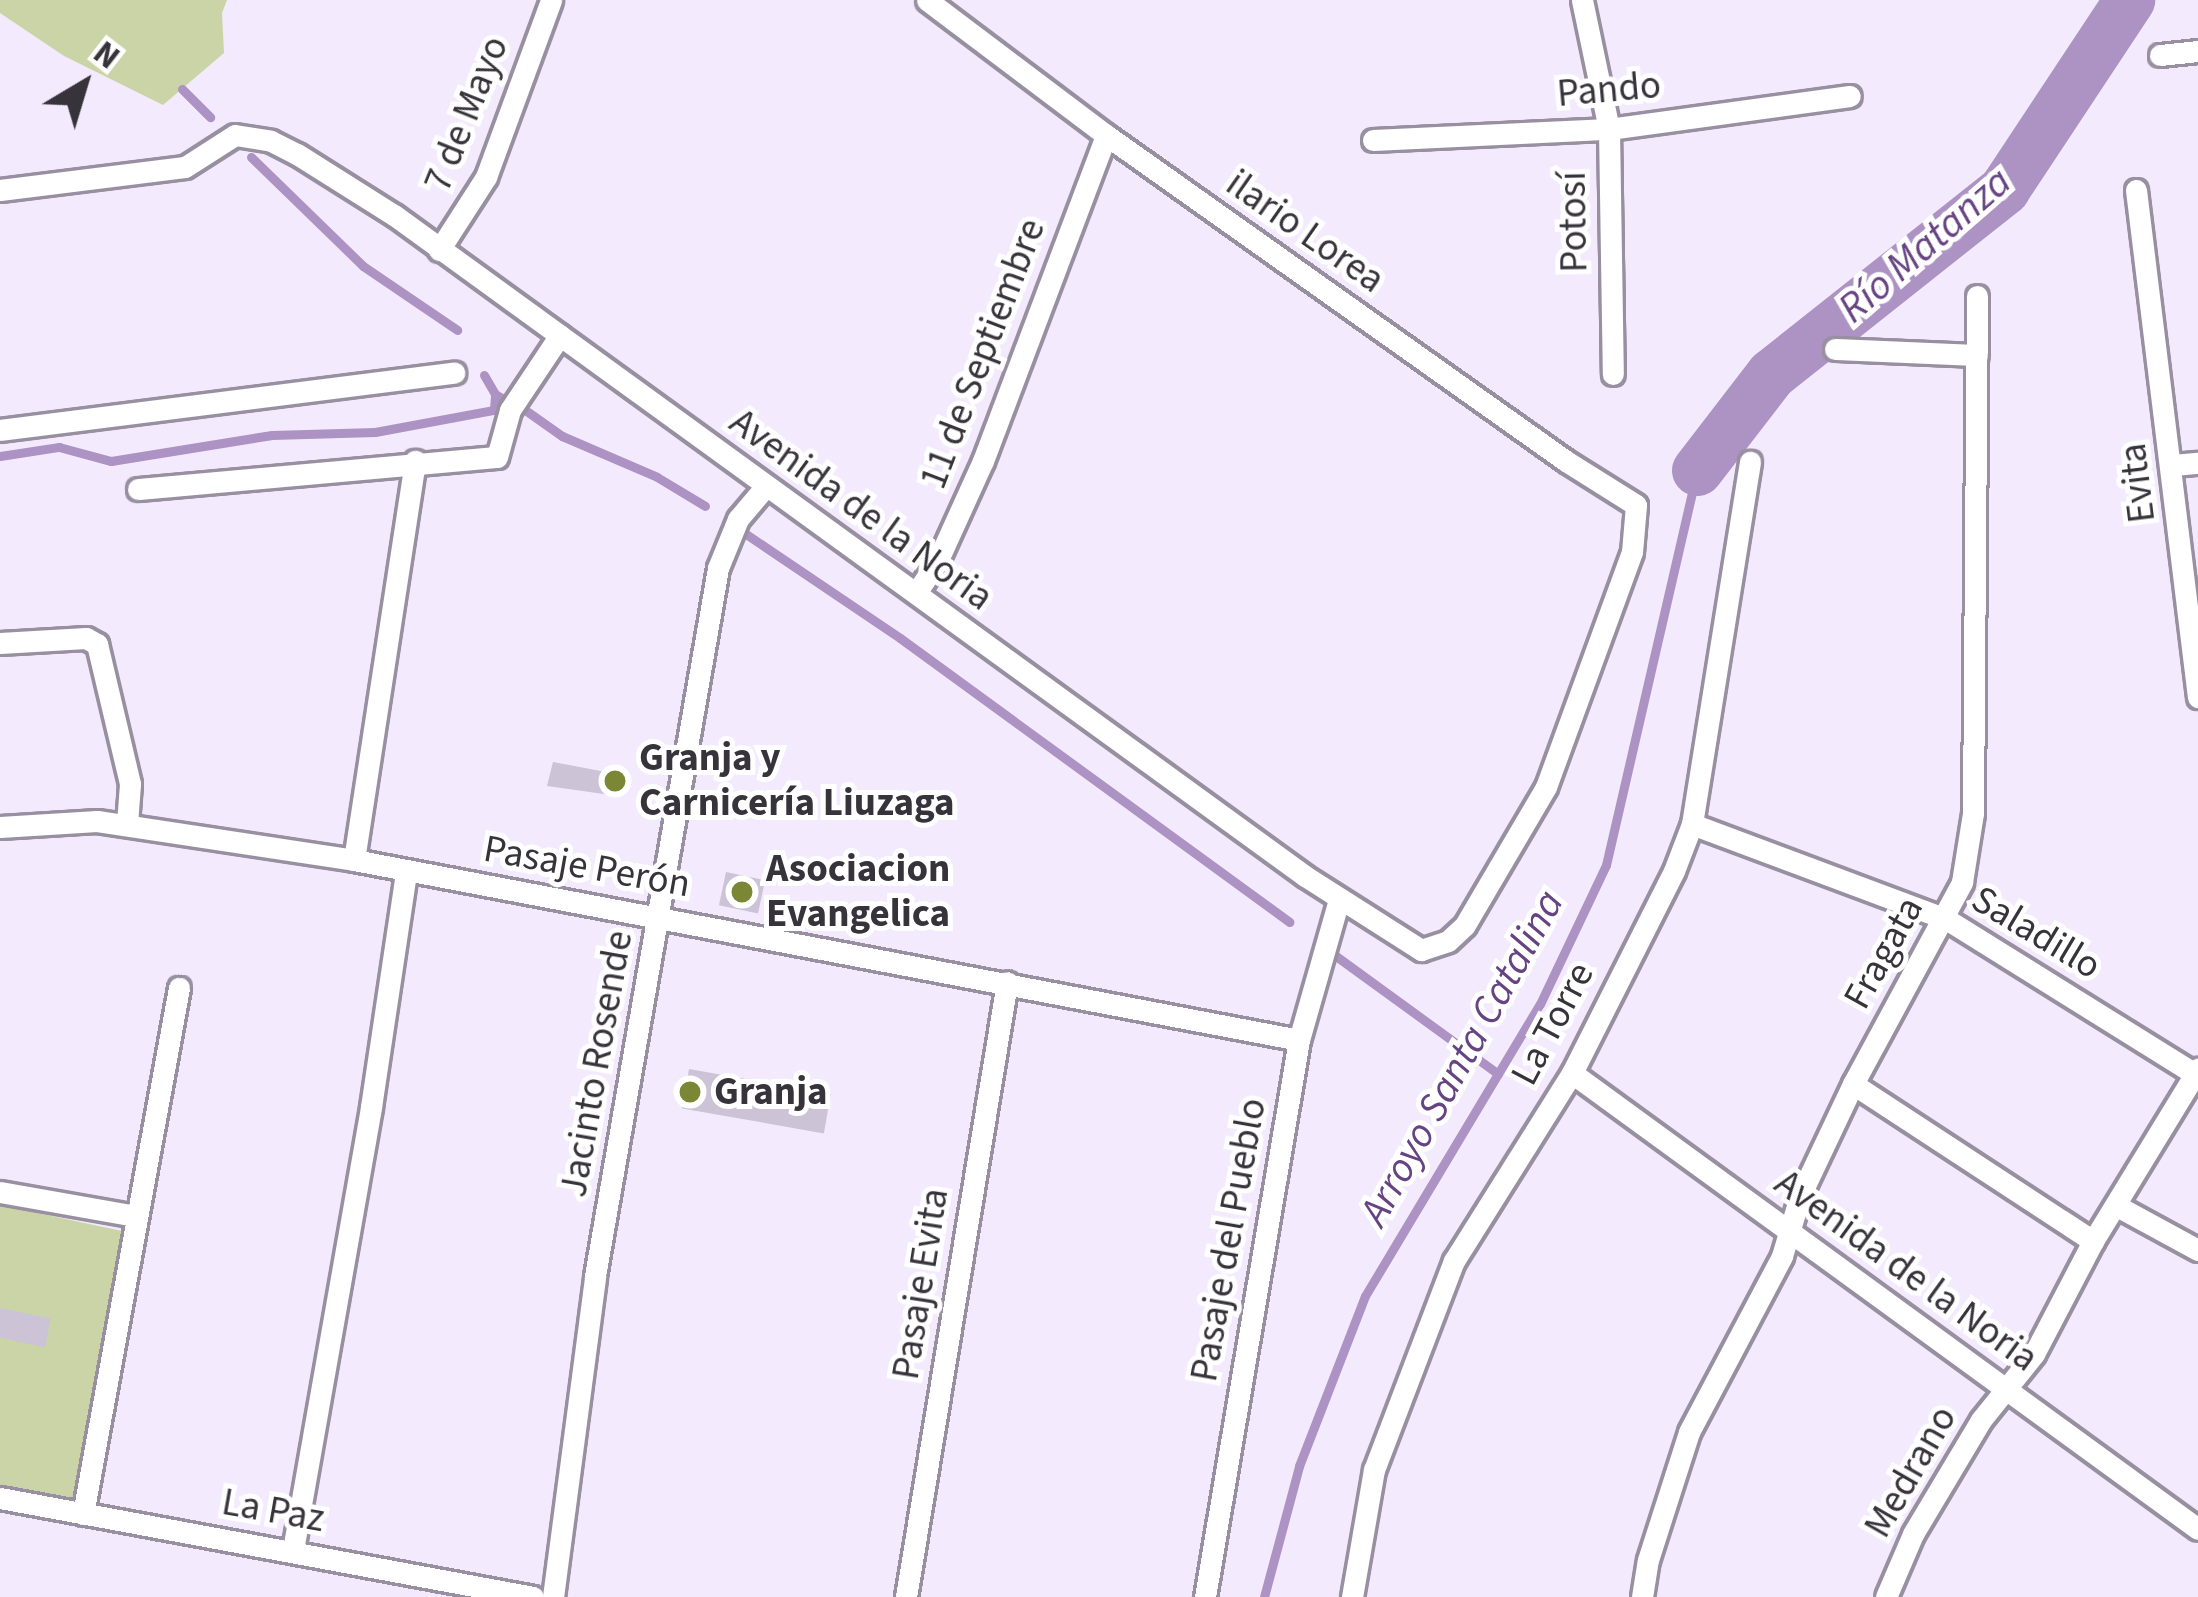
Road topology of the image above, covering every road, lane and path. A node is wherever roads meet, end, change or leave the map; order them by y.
1 (551, 0) edge
2 (927, 0) edge
3 (1582, 0) edge
4 (2198, 51) edge
5 (2160, 55) dead end
6 (1850, 96) dead end
7 (1609, 130) junction
8 (1106, 135) junction
9 (1373, 140) dead end
10 (0, 190) edge
11 (2136, 190) dead end
12 (439, 250) junction
13 (1977, 296) dead end
14 (560, 335) junction
15 (1835, 349) dead end
16 (1977, 355) junction
17 (454, 373) dead end
18 (1613, 374) dead end
19 (0, 430) edge
20 (415, 460) junction
21 (1750, 462) dead end
22 (2198, 463) edge
23 (2173, 465) junction
24 (765, 487) junction
25 (138, 489) dead end
26 (916, 593) junction
27 (0, 644) edge
28 (2198, 697) edge
29 (127, 824) junction
30 (1692, 824) junction
31 (0, 826) edge
32 (353, 860) junction
33 (406, 872) junction
34 (1339, 900) junction
35 (661, 916) junction
36 (1946, 919) junction
37 (1421, 950) joint
38 (1007, 982) junction
39 (179, 988) dead end
40 (1299, 1040) junction
41 (1572, 1072) junction
42 (2198, 1072) edge
43 (1853, 1084) junction
44 (0, 1192) edge
45 (2116, 1206) junction
46 (136, 1216) junction
47 (1790, 1232) junction
48 (2093, 1240) junction
49 (2198, 1250) edge
50 (2008, 1389) junction
51 (0, 1498) edge
52 (83, 1514) junction
53 (2198, 1529) edge
54 (293, 1550) junction
55 (533, 1597) edge
56 (553, 1597) edge
57 (906, 1597) edge
58 (1205, 1597) edge
59 (1352, 1597) edge
60 (1642, 1597) edge
61 (1886, 1597) edge

1 - 12 street, 7 de Mayo
2 - 8 street, ilario Lorea
3 - 7 street, Potosí
4 - 5 street
6 - 7 street, Pando
7 - 9 street, Pando
7 - 18 street, Potosí
8 - 26 street, 11 de Septiembre
8 - 37 street, ilario Lorea
10 - 12 street, Avenida de la Noria
11 - 23 street, Evita
12 - 14 street, Avenida de la Noria
13 - 16 street, Fragata
14 - 20 street
14 - 24 street, Avenida de la Noria
15 - 16 street
16 - 36 street, Fragata
17 - 19 street
20 - 25 street
20 - 32 street
21 - 30 street, La Torre
22 - 23 street
23 - 28 street, Evita
24 - 26 street, Avenida de la Noria
24 - 35 street, Jacinto Rosende
26 - 34 street, Avenida de la Noria
27 - 29 street
29 - 31 street, Pasaje Perón
29 - 32 street, Pasaje Perón
30 - 36 street, Saladillo
30 - 41 street, La Torre
32 - 33 street, Pasaje Perón
33 - 35 street, Pasaje Perón
33 - 54 street
34 - 37 street, Avenida de la Noria
34 - 40 street, Pasaje del Pueblo
35 - 38 street, Pasaje Perón
35 - 56 street, Jacinto Rosende
36 - 42 street, Saladillo
36 - 43 street, Fragata
38 - 40 street, Pasaje Perón
38 - 57 street, Pasaje Evita
39 - 46 street
40 - 58 street, Pasaje del Pueblo
41 - 47 street, Avenida de la Noria
41 - 59 street, La Torre
42 - 45 street
43 - 47 street, Fragata
43 - 48 street
44 - 46 street
45 - 48 street
45 - 49 street
46 - 52 street
47 - 50 street, Avenida de la Noria
47 - 60 street, Fragata
48 - 50 street
50 - 53 street, Avenida de la Noria
50 - 61 street, Medrano
51 - 52 street, La Paz
52 - 54 street, La Paz
54 - 55 street, La Paz

